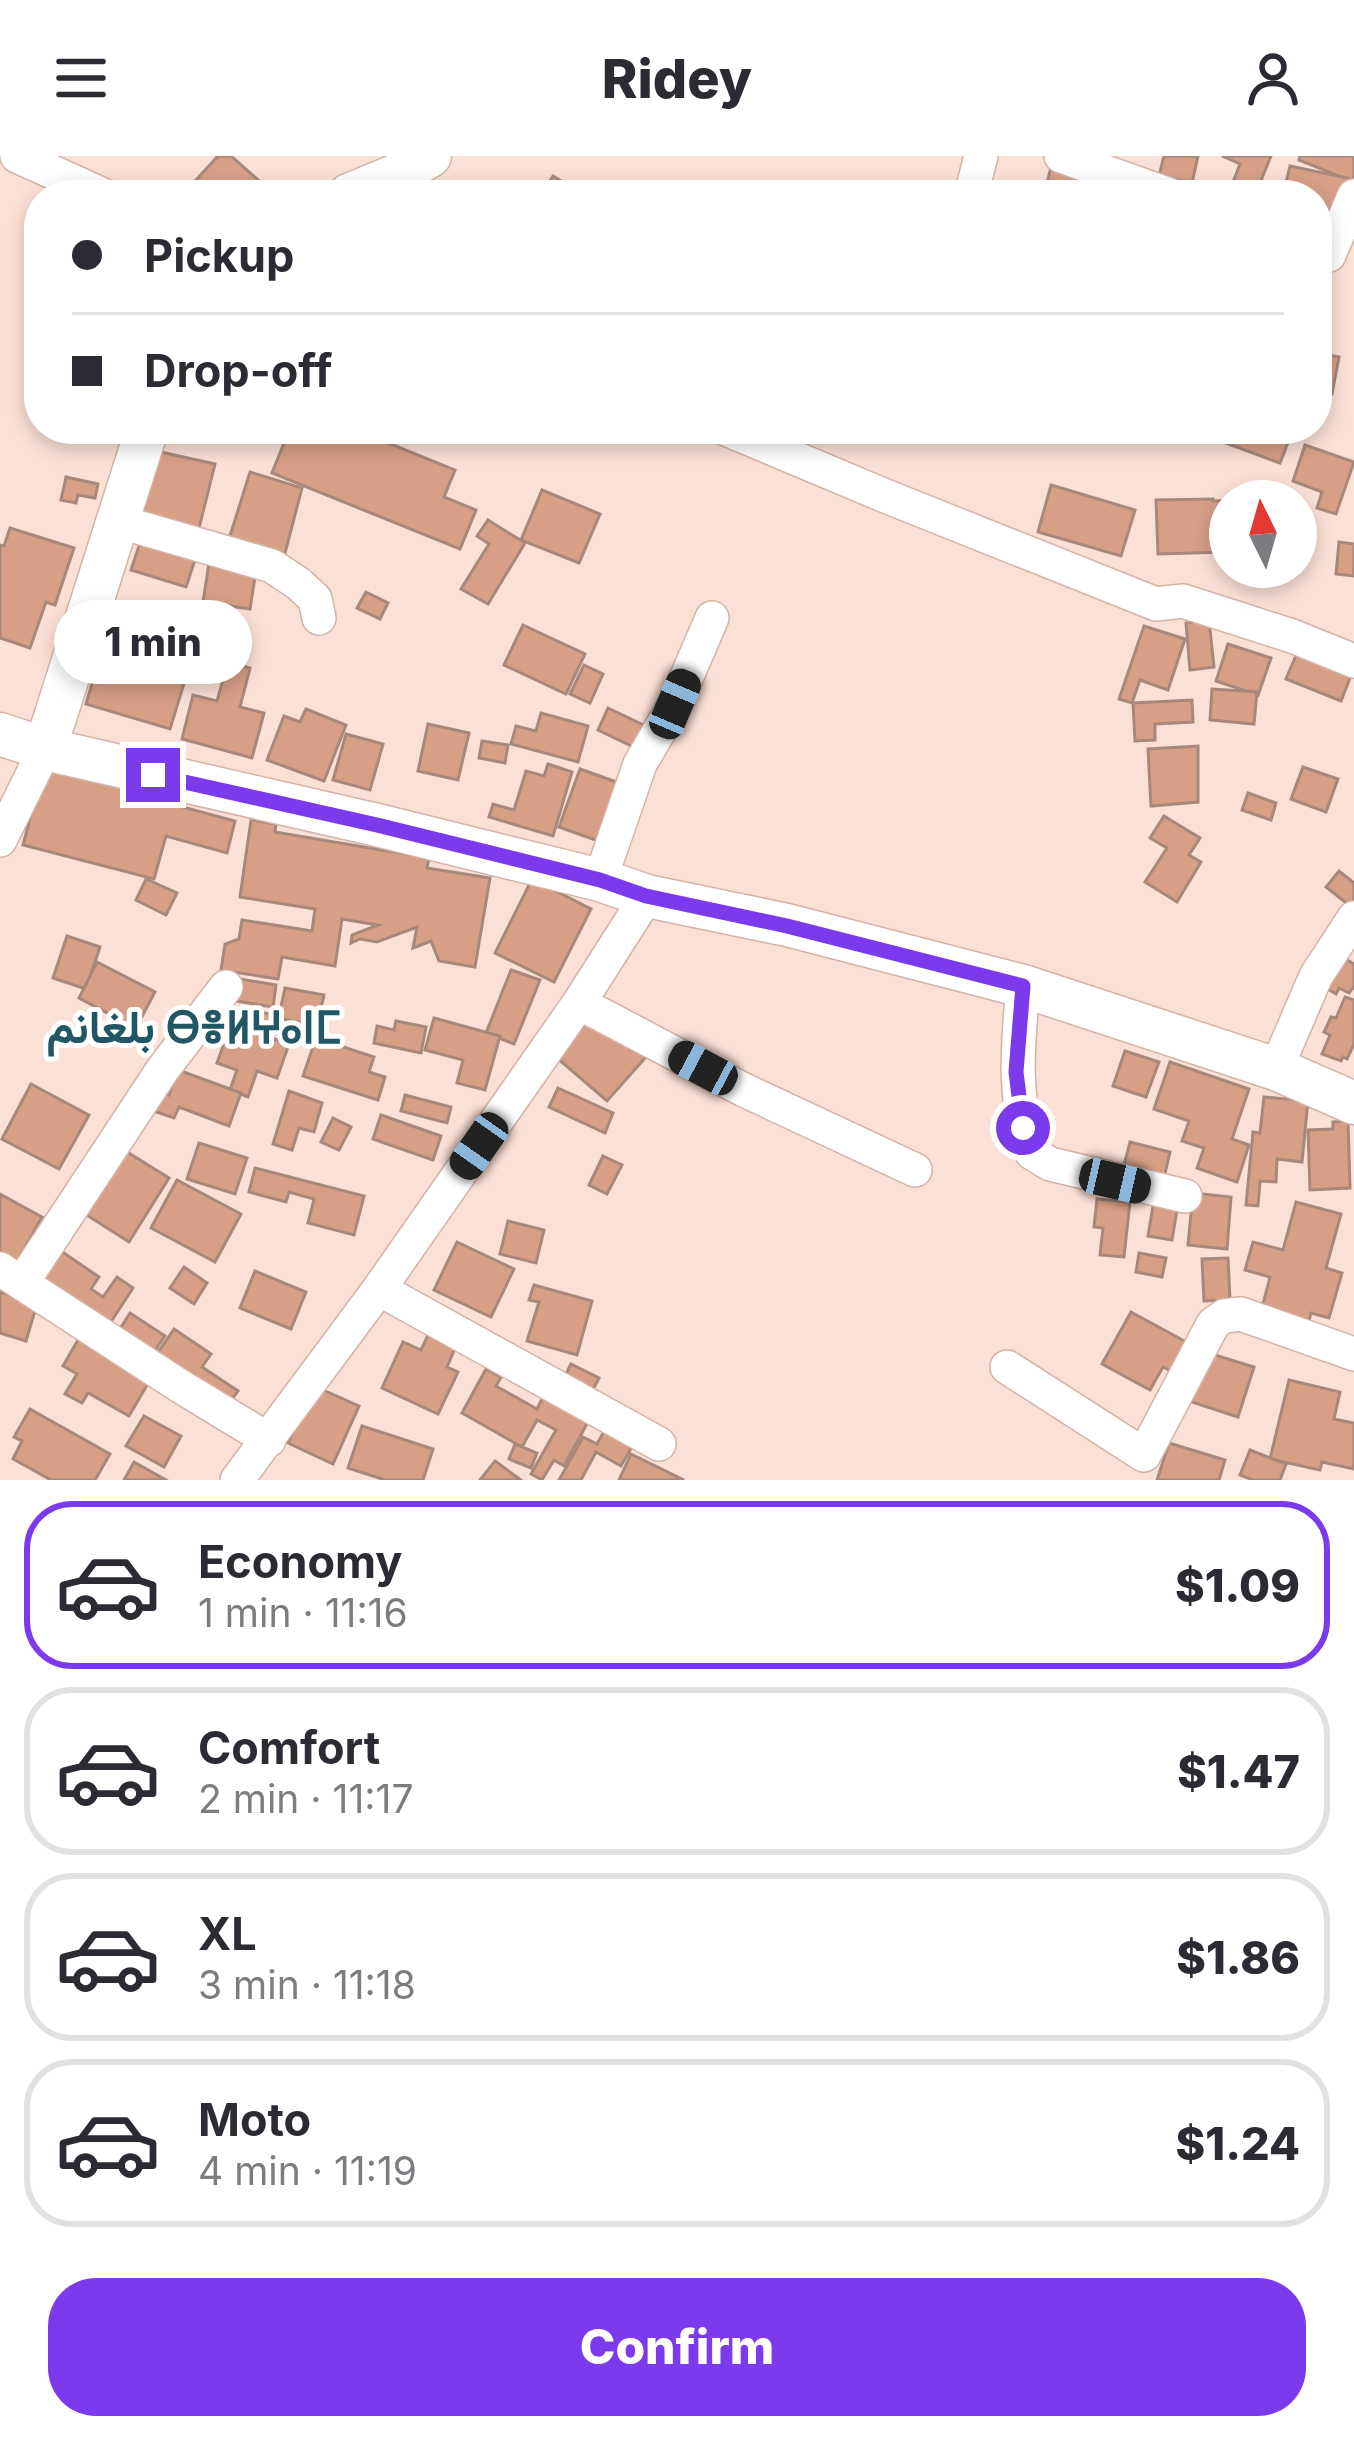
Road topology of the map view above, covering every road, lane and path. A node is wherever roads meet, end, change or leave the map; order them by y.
1 (17, 156) edge
2 (430, 156) edge
3 (1061, 156) edge
4 (70, 180) edge
5 (385, 180) edge
6 (1128, 180) edge
7 (1354, 196) edge
8 (1333, 256) edge
9 (142, 444) edge
10 (762, 444) edge
11 (117, 521) junction
12 (319, 618) dead end
13 (712, 618) dead end
14 (1354, 661) edge
15 (0, 734) edge
16 (45, 749) junction
17 (0, 840) edge
18 (600, 880) junction
19 (646, 896) junction
20 (1354, 918) edge
21 (1023, 986) junction
22 (226, 987) dead end
23 (579, 1003) junction
24 (1276, 1069) junction
25 (1354, 1103) edge
26 (916, 1170) dead end
27 (1185, 1196) dead end
28 (11, 1276) edge
29 (379, 1289) junction
30 (1354, 1354) edge
31 (1007, 1367) dead end
32 (269, 1439) junction
33 (659, 1444) dead end
34 (1139, 1467) edge
35 (238, 1480) edge

1 - 4 street
2 - 5 main road
3 - 6 street
7 - 8 street
9 - 11 main road
10 - 14 street
11 - 12 street
11 - 16 main road
13 - 18 street
15 - 16 main road
16 - 17 street
16 - 18 main road
18 - 19 main road
19 - 21 main road
19 - 23 street
20 - 24 street
21 - 24 main road
21 - 27 street
22 - 28 street
23 - 26 street
23 - 29 street
24 - 25 main road
28 - 32 street
29 - 32 street
29 - 33 street
30 - 34 street
31 - 34 street
32 - 35 street

